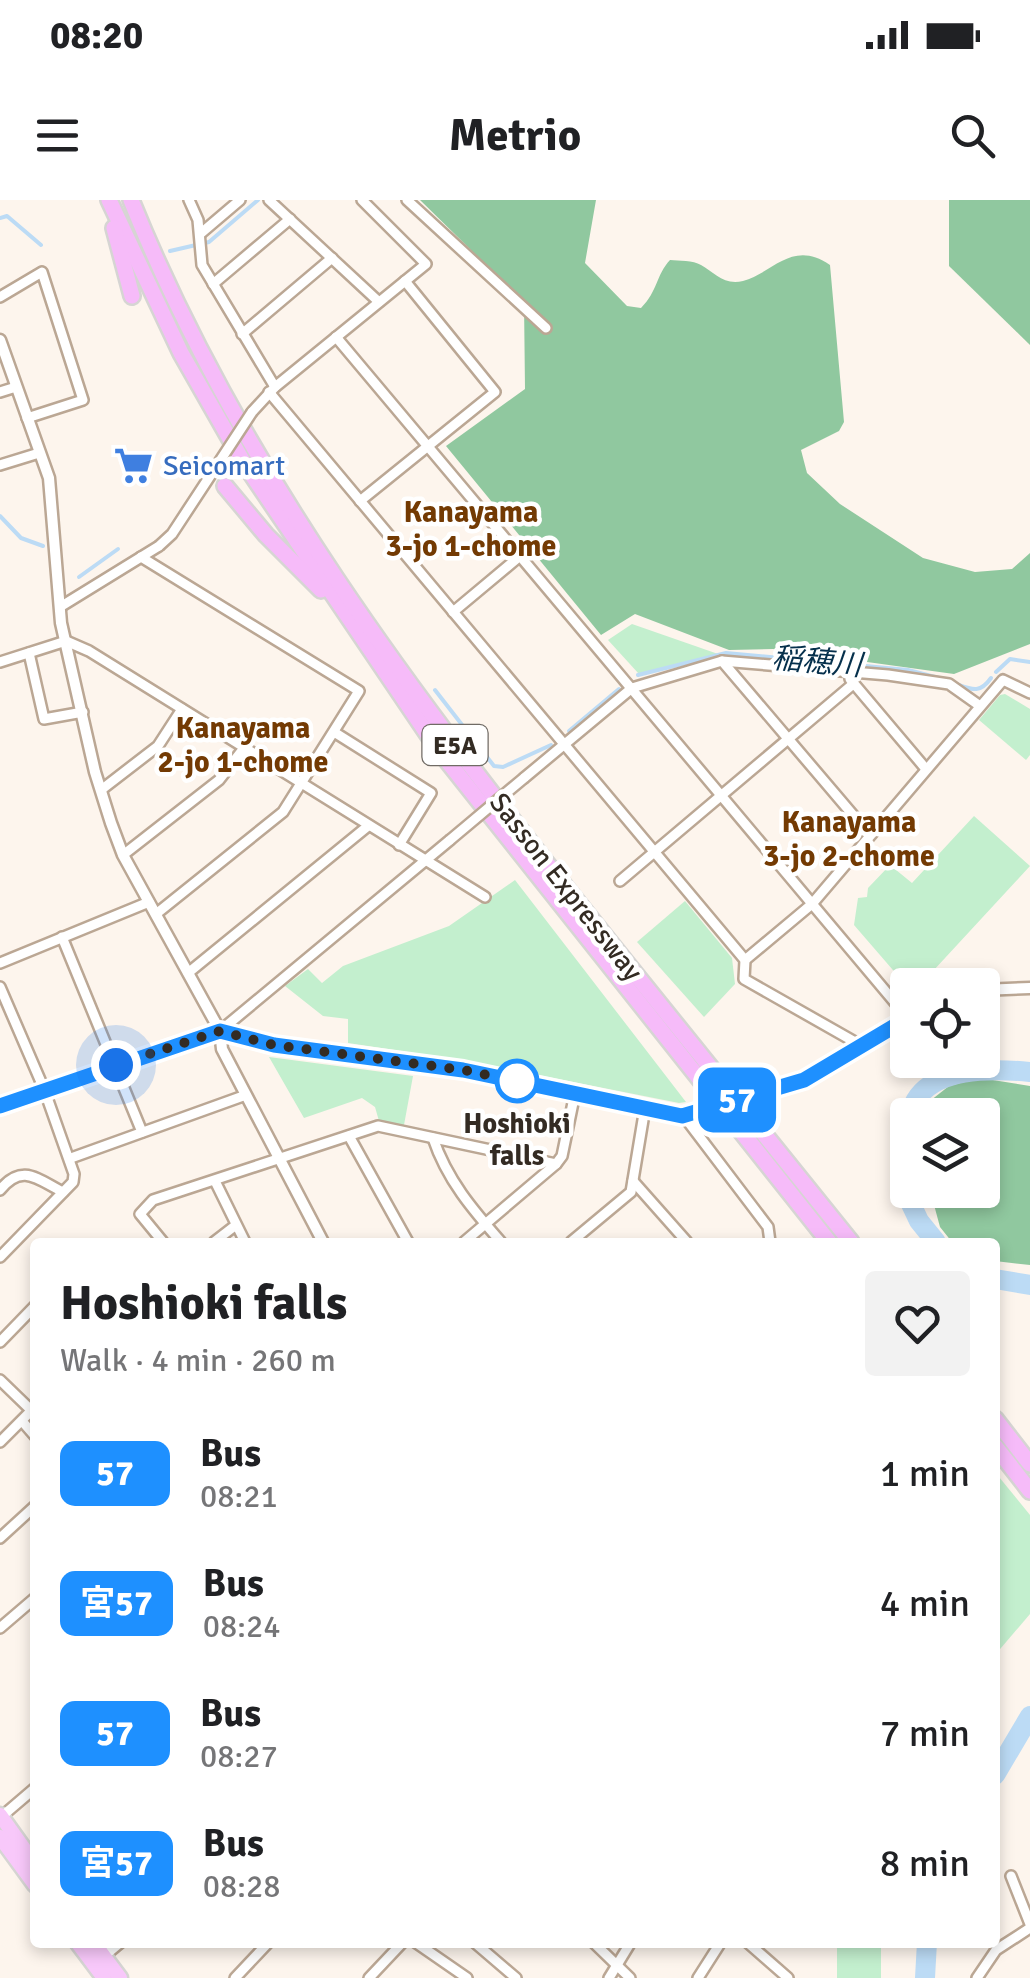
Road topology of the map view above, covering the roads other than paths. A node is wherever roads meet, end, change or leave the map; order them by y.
1 (108, 200) edge
2 (132, 200) edge
3 (189, 200) edge
4 (240, 200) edge
5 (269, 200) edge
6 (362, 200) edge
7 (407, 200) edge
8 (290, 219) junction
9 (200, 235) junction
10 (332, 258) junction
11 (405, 280) junction
12 (213, 284) junction
13 (132, 296) dead end
14 (0, 297) edge
15 (379, 302) junction
16 (546, 328) dead end
17 (242, 334) junction
18 (336, 337) junction
19 (0, 340) edge
20 (16, 387) junction
21 (272, 390) junction
22 (0, 392) edge
23 (27, 418) junction
24 (428, 446) junction
25 (39, 453) junction
26 (0, 464) edge
27 (225, 486) dead end
28 (360, 502) junction
29 (520, 556) junction
30 (140, 557) junction
31 (60, 607) junction
32 (453, 612) junction
33 (348, 617) junction
34 (66, 641) junction
35 (29, 653) junction
36 (722, 661) junction
37 (0, 662) edge
38 (848, 672) junction
39 (852, 684) junction
40 (632, 688) junction
41 (1030, 693) edge
42 (980, 706) junction
43 (182, 708) junction
44 (84, 712) junction
45 (334, 732) junction
46 (789, 740) junction
47 (564, 745) junction
48 (244, 748) junction
49 (926, 769) junction
50 (302, 784) junction
51 (100, 790) junction
52 (722, 796) junction
53 (368, 826) junction
54 (870, 835) junction
55 (399, 845) junction
56 (654, 852) junction
57 (123, 856) junction
58 (425, 862) junction
59 (620, 881) dead end
60 (485, 897) dead end
61 (149, 902) junction
62 (812, 904) junction
63 (156, 914) junction
64 (62, 937) junction
65 (745, 960) junction
66 (0, 962) edge
67 (188, 973) junction
68 (0, 986) edge
69 (1030, 988) edge
70 (1000, 989) edge
71 (890, 997) edge
72 (890, 1029) edge
73 (220, 1031) junction
74 (862, 1046) junction
75 (116, 1065) junction
76 (44, 1089) junction
77 (574, 1093) junction
78 (246, 1095) junction
79 (0, 1106) edge
80 (645, 1108) junction
81 (689, 1115) junction
82 (142, 1132) junction
83 (349, 1136) junction
84 (433, 1138) junction
85 (71, 1158) junction
86 (279, 1158) junction
87 (556, 1164) junction
88 (215, 1181) junction
89 (633, 1181) junction
90 (0, 1190) edge
91 (63, 1192) junction
92 (236, 1225) junction
93 (486, 1225) junction
94 (584, 1231) junction
95 (160, 1238) edge
96 (219, 1238) edge
97 (243, 1238) edge
98 (321, 1238) edge
99 (406, 1238) edge
100 (469, 1238) edge
101 (497, 1238) edge
102 (576, 1238) edge
103 (590, 1238) edge
104 (683, 1238) edge
105 (769, 1238) edge
106 (826, 1238) edge
107 (848, 1238) edge
108 (0, 1257) edge
109 (30, 1311) edge
110 (0, 1342) edge
111 (0, 1380) edge
112 (30, 1405) edge
113 (30, 1412) edge
114 (22, 1421) junction
115 (1000, 1426) edge
116 (30, 1430) edge
117 (0, 1442) edge
118 (1000, 1452) edge
119 (1030, 1464) edge
120 (1030, 1490) edge
121 (30, 1511) edge
122 (0, 1538) edge
123 (30, 1602) edge
124 (0, 1628) edge
125 (30, 1792) edge
126 (1, 1816) edge
127 (0, 1837) edge
128 (30, 1857) edge
129 (1011, 1876) dead end
130 (30, 1878) edge
131 (1030, 1926) edge
132 (1000, 1947) edge
133 (82, 1948) edge
134 (97, 1948) edge
135 (114, 1948) edge
136 (263, 1948) edge
137 (397, 1948) edge
138 (424, 1948) edge
139 (481, 1948) edge
140 (599, 1948) edge
141 (627, 1948) edge
142 (717, 1948) edge
143 (754, 1948) edge
144 (999, 1948) edge
145 (103, 1957) junction
146 (616, 1965) junction
147 (104, 1978) edge
148 (120, 1978) edge
149 (235, 1978) edge
150 (369, 1978) edge
151 (467, 1978) edge
152 (516, 1978) edge
153 (609, 1978) edge
154 (630, 1978) edge
155 (698, 1978) edge
156 (788, 1978) edge
157 (977, 1978) edge

1 - 13 highway
1 - 33 highway, Sasson Expressway / E5A
2 - 107 highway, Sasson Expressway / E5A
3 - 9 street
4 - 9 street
5 - 8 street
6 - 11 street
7 - 16 street
8 - 10 street
8 - 12 street
9 - 12 street
10 - 15 street
10 - 17 street
11 - 15 street
11 - 24 street
12 - 17 street
14 - 23 street
15 - 18 street
17 - 21 street
18 - 21 street
18 - 24 street
19 - 20 street
20 - 22 street
20 - 23 street
21 - 28 street
21 - 30 street, bridge
23 - 25 street
24 - 28 street
24 - 29 street
25 - 26 street
25 - 31 street
27 - 33 highway
28 - 32 street
29 - 32 street
29 - 40 street
30 - 31 street
30 - 45 street
31 - 34 street
32 - 47 street
33 - 106 highway, Sasson Expressway / E5A
34 - 35 street
34 - 43 street
34 - 44 street
35 - 37 street
35 - 44 street
36 - 38 street
36 - 40 street
36 - 46 street
38 - 39 street
38 - 42 street
39 - 46 street
39 - 49 street
40 - 47 street
40 - 52 street
41 - 42 street
42 - 49 street
43 - 48 street
43 - 51 street
44 - 51 street
45 - 50 street
45 - 55 street
46 - 52 street
46 - 54 street
47 - 56 street
47 - 58 street, bridge
48 - 50 street
48 - 57 street
49 - 54 street
50 - 53 street
50 - 63 street
51 - 57 street
52 - 56 street
52 - 62 street
53 - 55 street
53 - 67 street
54 - 62 street
55 - 58 street
56 - 59 street
56 - 65 street
57 - 61 street
58 - 60 street
58 - 73 street
61 - 63 street
61 - 64 street
62 - 65 street
62 - 71 street
63 - 67 street
64 - 66 street
64 - 75 street
65 - 74 street
67 - 73 street
68 - 76 street
69 - 70 street
72 - 74 street
73 - 75 street
73 - 77 street
73 - 78 street
74 - 81 street, bridge
75 - 76 street
75 - 82 street
76 - 79 street
76 - 85 street
77 - 80 street
77 - 87 street
78 - 82 street
78 - 86 street
80 - 81 street
80 - 89 street
81 - 105 street
82 - 85 street
83 - 84 street
83 - 86 street
83 - 99 street
84 - 87 street
84 - 93 street
85 - 91 street
86 - 88 street
86 - 98 street
87 - 93 street
88 - 92 street
88 - 95 street
89 - 94 street
89 - 104 street
90 - 91 street
91 - 108 street
92 - 96 street
92 - 97 street
93 - 100 street
93 - 101 street
94 - 102 street
94 - 103 street
109 - 110 street
111 - 112 street
113 - 114 street
114 - 116 street
114 - 117 street
115 - 119 highway
118 - 120 highway
121 - 122 street
123 - 124 street
125 - 126 street
126 - 128 highway
127 - 130 highway
129 - 131 street
131 - 132 street
133 - 147 highway
134 - 145 highway
135 - 145 street
136 - 149 street
137 - 150 street
138 - 151 street
139 - 152 street
140 - 146 street
141 - 146 street
142 - 155 street
143 - 156 street
144 - 157 street
145 - 148 highway
146 - 153 street
146 - 154 street

